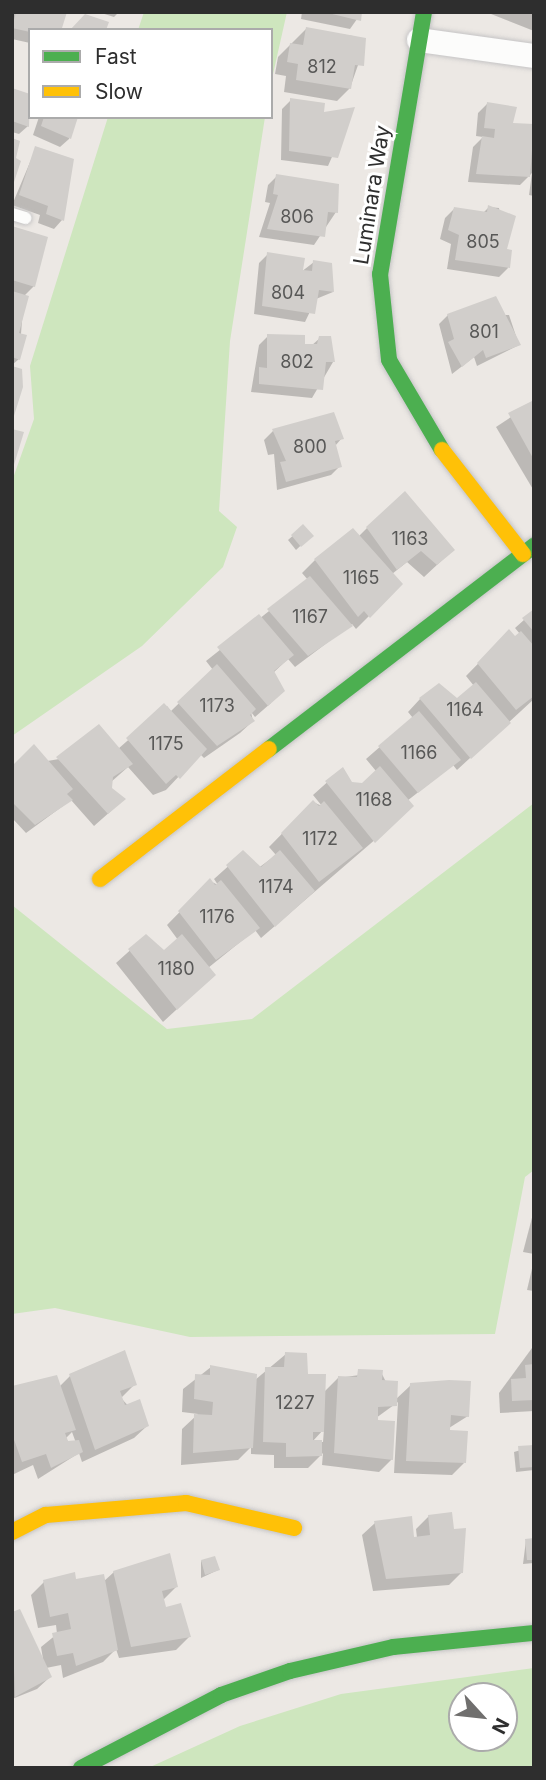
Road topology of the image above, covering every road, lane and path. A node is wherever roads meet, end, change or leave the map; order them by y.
1 (424, 12) edge
2 (419, 40) junction
3 (534, 56) edge
4 (528, 550) edge
5 (100, 879) dead end
6 (294, 1528) dead end
7 (12, 1532) edge
8 (534, 1633) edge
9 (81, 1768) edge

1 - 2 street, Luminara Way
2 - 3 street
2 - 4 street, Luminara Way
4 - 5 street
6 - 7 street
8 - 9 street

